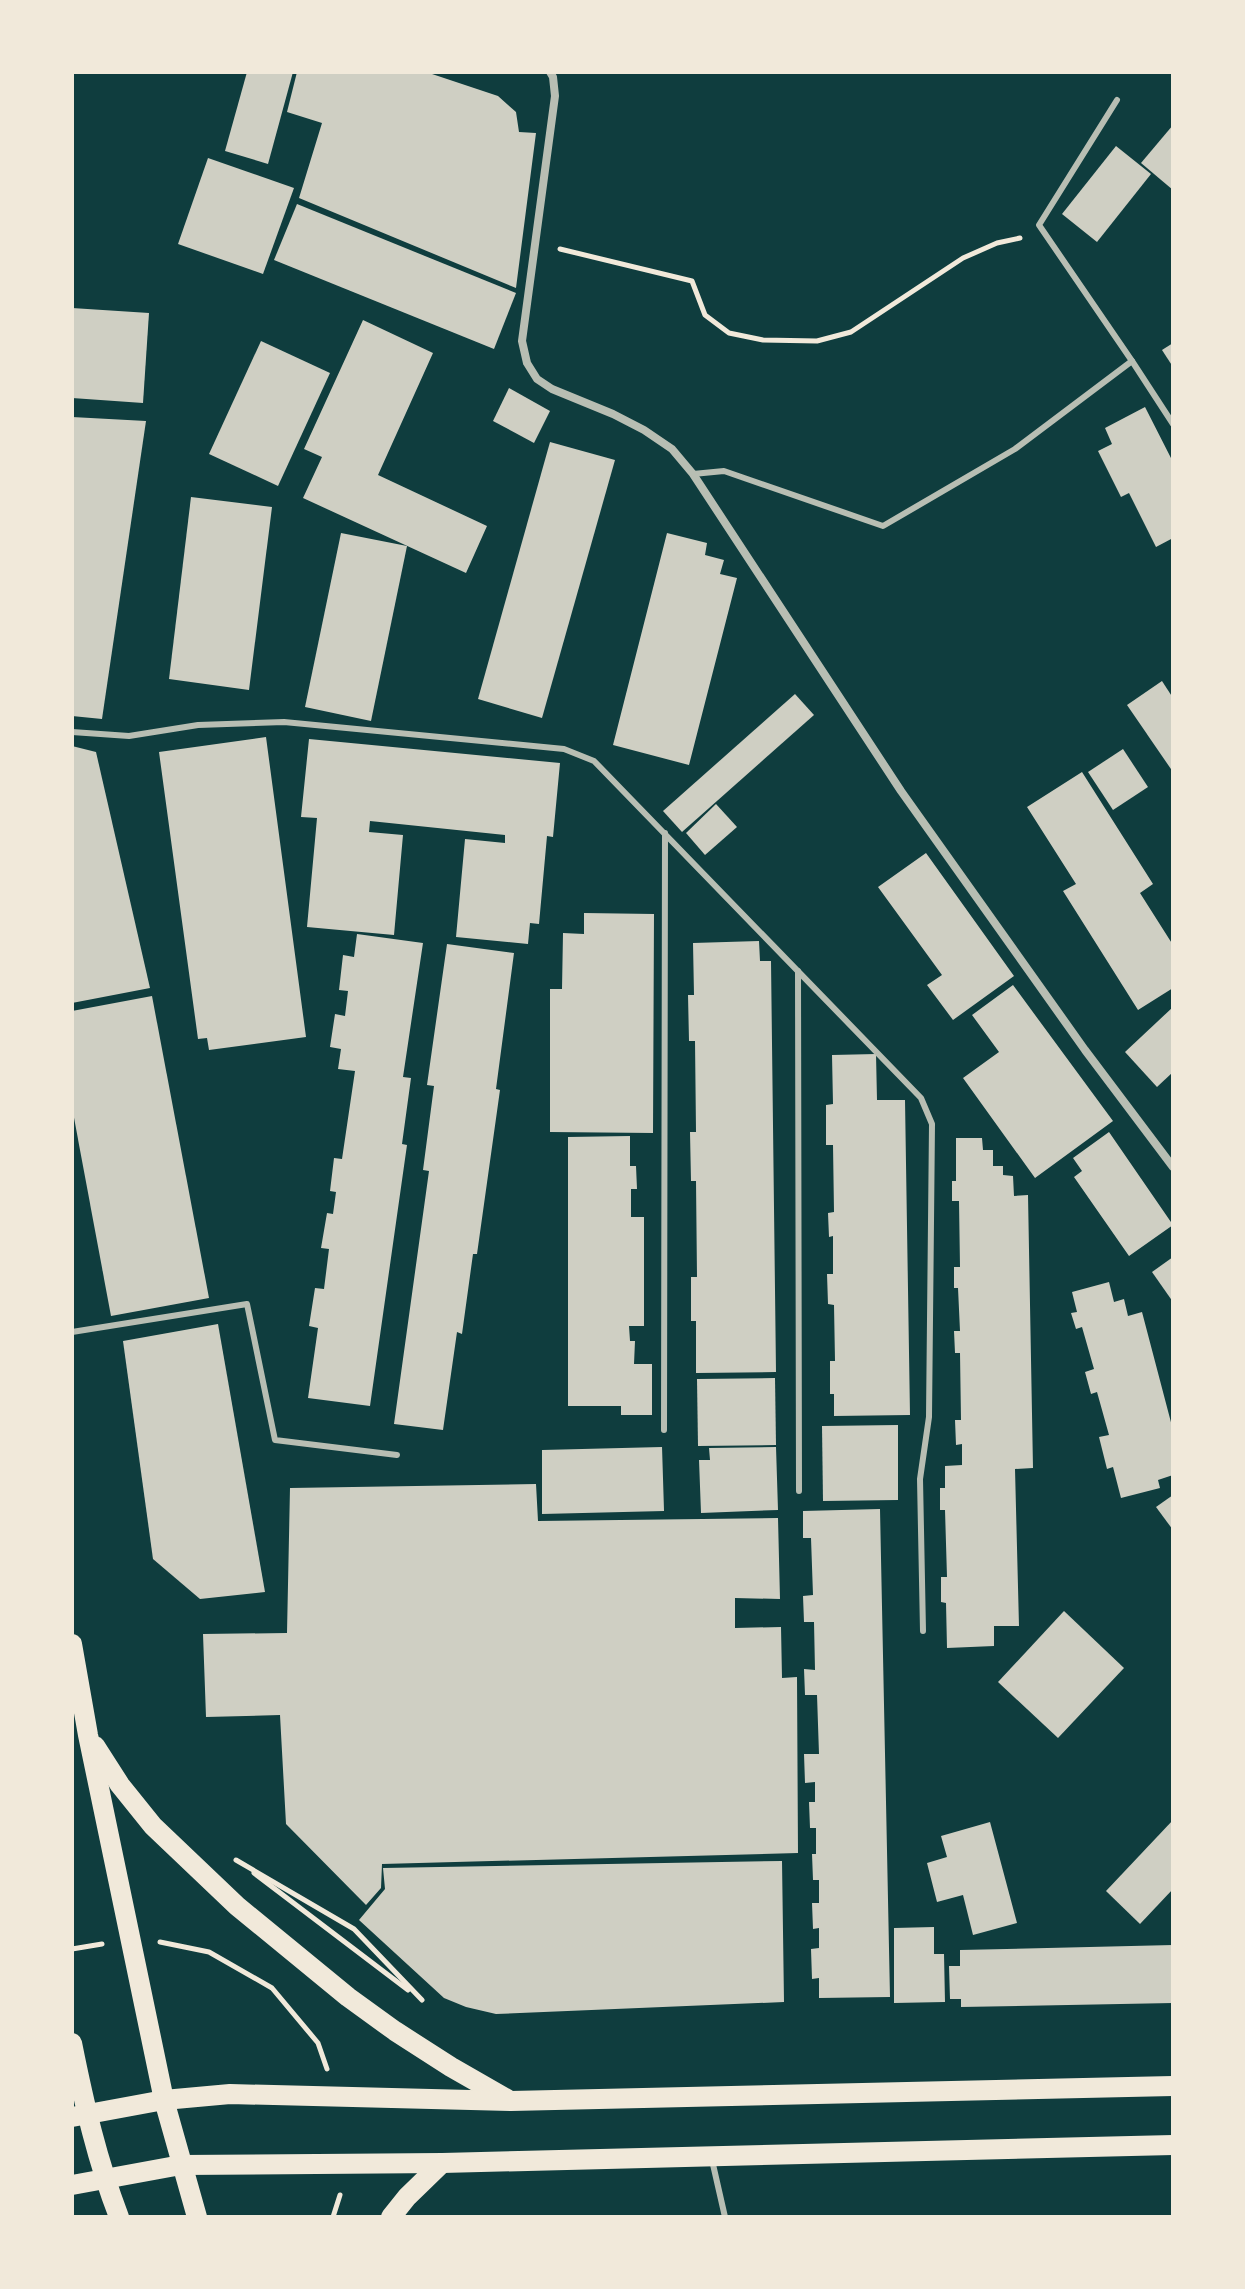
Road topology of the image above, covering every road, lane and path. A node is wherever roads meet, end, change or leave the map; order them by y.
1 (550, 72) edge
2 (1117, 100) dead end
3 (1045, 234) junction
4 (535, 243) junction
5 (1132, 361) junction
6 (1173, 424) edge
7 (693, 474) junction
8 (72, 732) edge
9 (665, 833) junction
10 (798, 971) junction
11 (1173, 1167) edge
12 (72, 1332) edge
13 (664, 1430) dead end
14 (397, 1455) dead end
15 (799, 1491) dead end
16 (923, 1631) dead end
17 (72, 1644) edge
18 (88, 1735) junction
19 (153, 1941) dead end
20 (112, 1942) dead end
21 (72, 1949) edge
22 (422, 2000) joint
23 (72, 2043) edge
24 (328, 2071) dead end
25 (1173, 2086) edge
26 (164, 2100) junction
27 (511, 2101) junction
28 (79, 2115) edge
29 (1173, 2145) edge
30 (711, 2157) junction
31 (442, 2163) junction
32 (181, 2165) junction
33 (104, 2178) junction
34 (72, 2185) edge
35 (341, 2192) dead end
36 (119, 2217) edge
37 (197, 2217) edge
38 (333, 2217) edge
39 (391, 2217) edge
40 (725, 2217) edge

1 - 4 street
2 - 3 lane
3 - 4 path
3 - 5 lane
4 - 7 street
5 - 6 lane
5 - 7 lane
7 - 11 street
8 - 9 lane
9 - 10 lane
9 - 13 lane
10 - 15 lane
10 - 16 lane
12 - 14 lane
17 - 18 main road
18 - 26 main road
18 - 27 main road
19 - 24 path
20 - 21 path
22 - 22 path
23 - 28 main road
25 - 27 main road
26 - 27 main road
26 - 28 main road
26 - 32 main road
28 - 33 main road
29 - 30 main road
30 - 31 main road
30 - 40 lane
31 - 32 main road
31 - 39 main road
32 - 33 main road
32 - 37 main road
33 - 34 main road
33 - 36 main road
35 - 38 path

